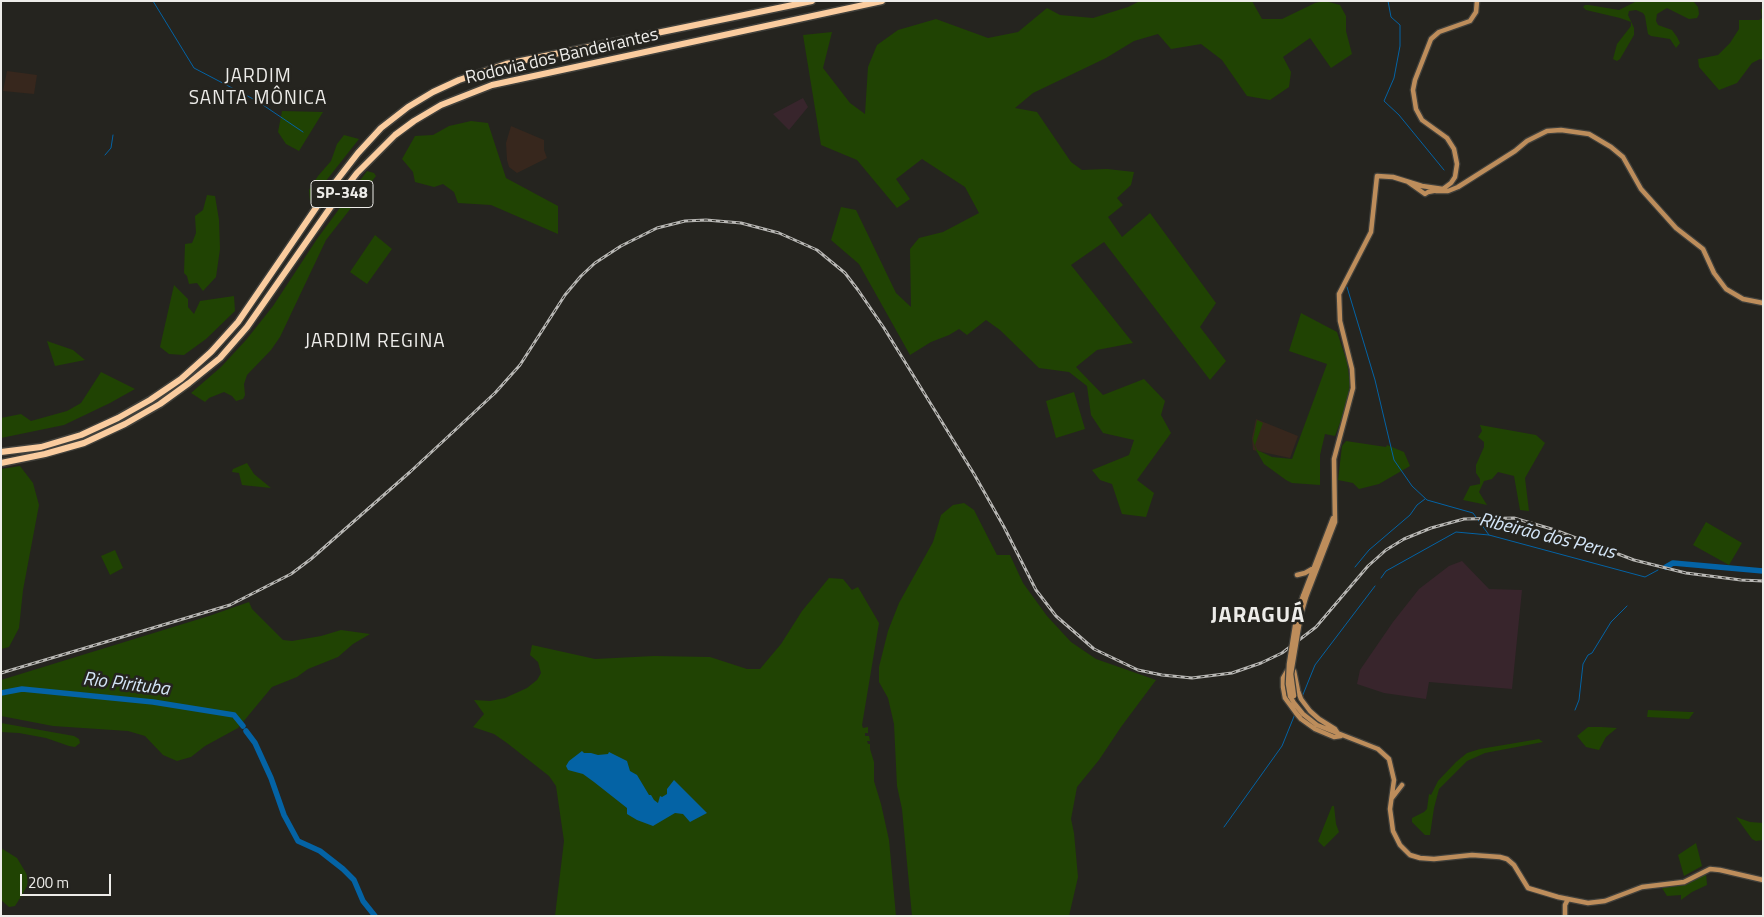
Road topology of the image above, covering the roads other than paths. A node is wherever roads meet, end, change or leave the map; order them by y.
1 (812, 1) edge
2 (882, 1) edge
3 (1477, 2) edge
4 (1444, 188) junction
5 (1424, 189) junction
6 (1454, 189) junction
7 (1436, 191) junction
8 (1763, 303) edge
9 (1, 452) edge
10 (1, 463) edge
11 (1334, 517) junction
12 (1313, 568) junction
13 (1297, 575) dead end
14 (1305, 596) junction
15 (1340, 735) junction
16 (1402, 785) dead end
17 (1391, 799) junction
18 (1763, 880) edge
19 (1568, 898) junction
20 (1565, 916) edge

1 - 9 highway, Rodovia dos Bandeirantes / SP-348
2 - 10 highway, Rodovia dos Bandeirantes / SP-348
3 - 4 main road
4 - 5 main road
4 - 6 main road
4 - 7 main road
5 - 7 main road
5 - 11 main road
6 - 7 main road
6 - 8 main road
11 - 12 main road
11 - 14 main road
12 - 13 main road
12 - 14 main road
14 - 15 main road, bridge
15 - 15 main road
15 - 17 main road
16 - 17 main road
17 - 19 main road
18 - 19 main road
19 - 20 main road

